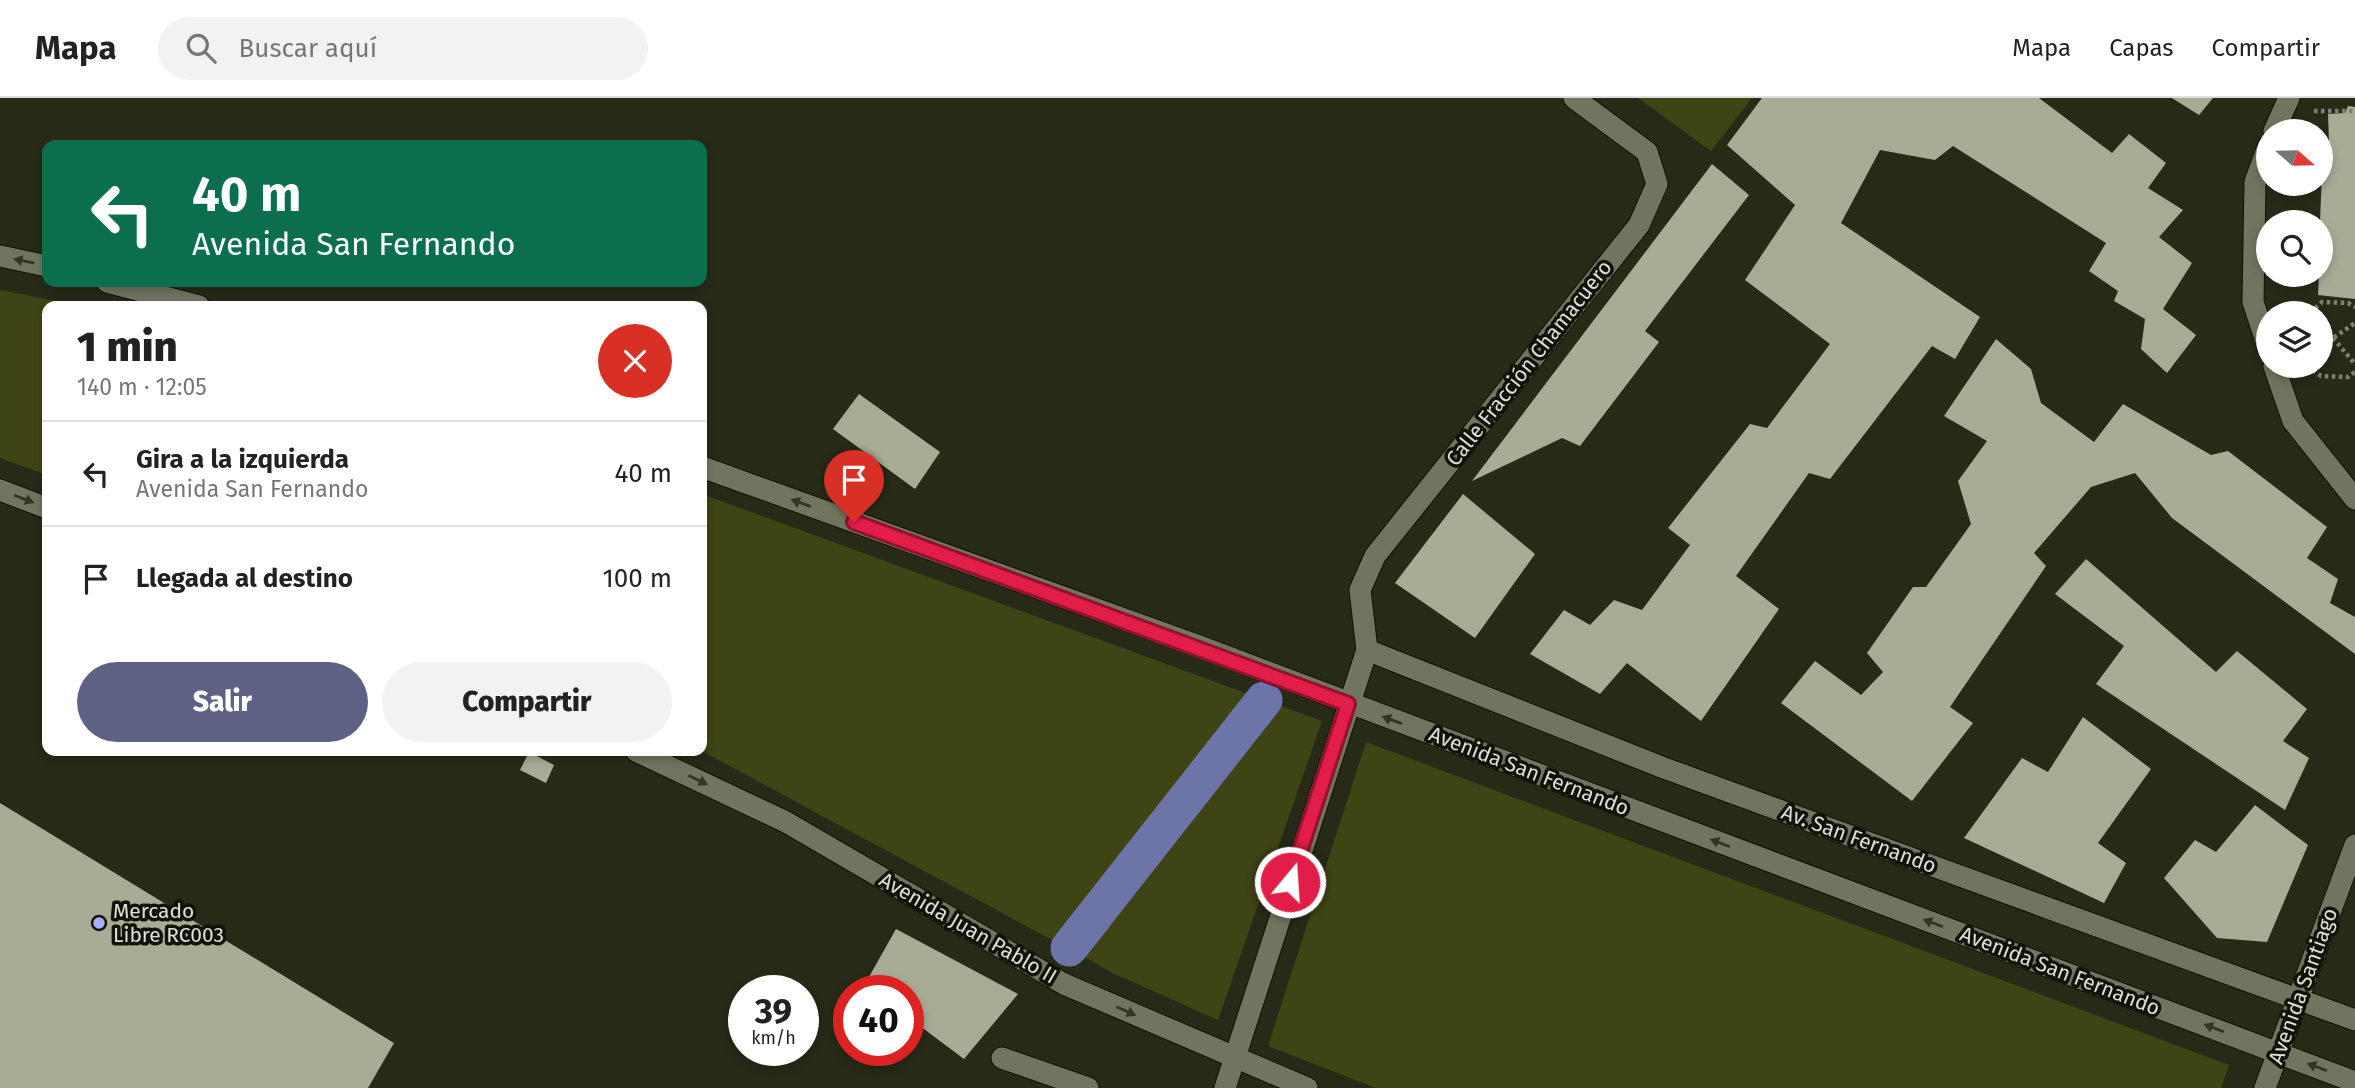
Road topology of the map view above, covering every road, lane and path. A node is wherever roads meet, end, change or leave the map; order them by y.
1 (1574, 98) edge
2 (2290, 98) edge
3 (2309, 110) dead end
4 (2355, 111) edge
5 (2280, 119) edge
6 (2256, 179) edge
7 (0, 256) edge
8 (42, 265) edge
9 (126, 287) edge
10 (180, 301) edge
11 (2333, 302) edge
12 (2355, 307) edge
13 (2256, 311) edge
14 (2355, 323) edge
15 (2333, 338) joint
16 (2355, 364) edge
17 (2355, 372) edge
18 (2333, 376) edge
19 (2278, 378) edge
20 (707, 469) edge
21 (0, 490) edge
22 (2355, 499) edge
23 (42, 506) edge
24 (1367, 650) junction
25 (1348, 704) junction
26 (647, 756) edge
27 (2355, 845) edge
28 (2298, 999) junction
29 (2355, 1020) edge
30 (2278, 1052) junction
31 (1002, 1058) dead end
32 (1233, 1058) junction
33 (2355, 1082) edge
34 (1088, 1088) edge
35 (1224, 1088) edge
36 (1307, 1088) edge
37 (2265, 1088) edge

1 - 24 street, Calle Fracción Chamacuero
2 - 5 street
3 - 4 path
6 - 13 street
8 -> 7 street
9 - 10 street
11 - 12 path
14 - 15 path
15 - 16 path
17 - 18 path
19 - 22 street
25 -> 20 street, Avenida San Fernando
21 -> 23 street
24 - 25 street
24 - 28 street, Av. San Fernando
30 -> 25 street, Avenida San Fernando
25 - 32 street
26 -> 32 street, Avenida Juan Pablo II
27 - 28 street, Avenida Santiago
28 - 29 street, Av. San Fernando
28 - 30 street, Avenida Santiago
33 -> 30 street, Avenida San Fernando
30 - 37 street, Avenida Santiago
31 - 34 street
32 - 35 street
32 - 36 street, Avenida Juan Pablo II

